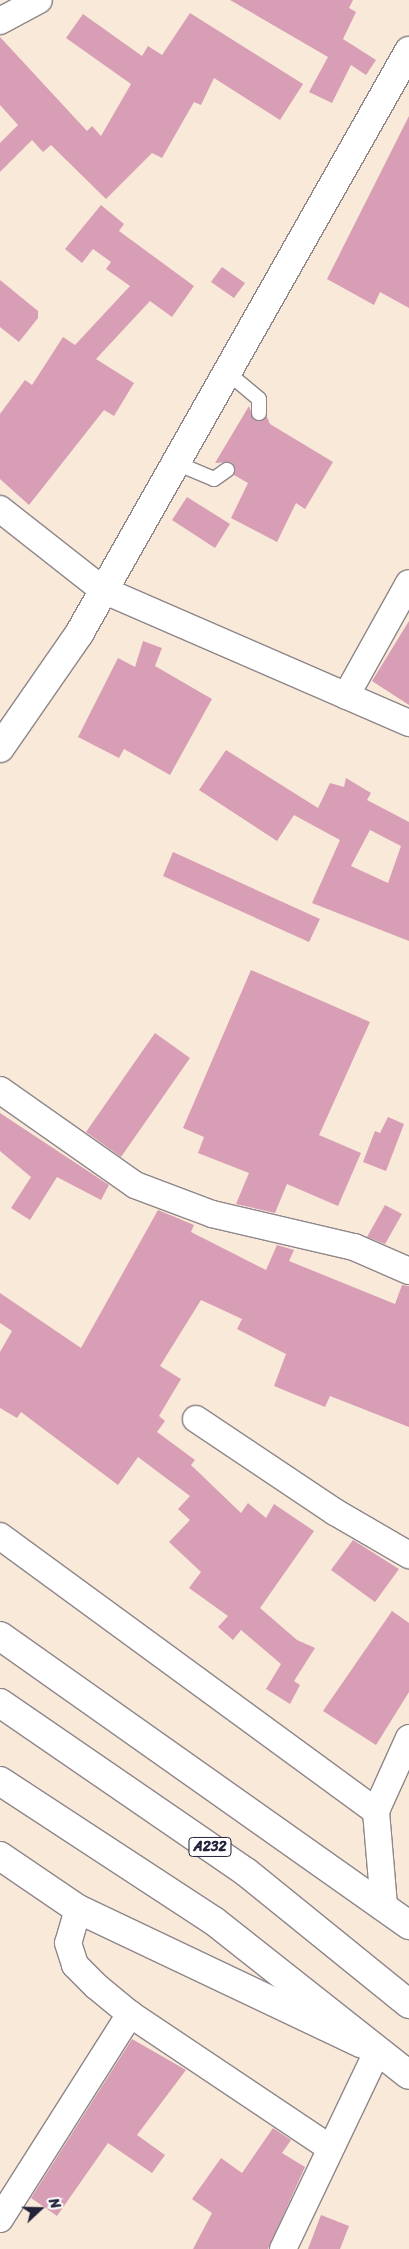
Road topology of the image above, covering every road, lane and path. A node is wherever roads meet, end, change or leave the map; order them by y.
1 (39, 0) edge
2 (0, 21) edge
3 (406, 63) edge
4 (228, 373) junction
5 (259, 413) dead end
6 (176, 463) junction
7 (227, 470) dead end
8 (0, 509) edge
9 (409, 584) edge
10 (103, 590) junction
11 (346, 696) junction
12 (409, 723) edge
13 (0, 748) edge
14 (0, 1090) edge
15 (409, 1271) edge
16 (196, 1419) dead end
17 (0, 1536) edge
18 (409, 1555) edge
19 (0, 1636) edge
20 (0, 1703) edge
21 (409, 1738) edge
22 (0, 1781) edge
23 (376, 1812) junction
24 (0, 1856) edge
25 (384, 1905) junction
26 (78, 1909) junction
27 (409, 1924) edge
28 (409, 2004) edge
29 (130, 2014) junction
30 (377, 2052) junction
31 (409, 2075) edge
32 (330, 2148) junction
33 (0, 2219) edge
34 (283, 2249) edge

1 - 2 street
3 - 4 main road
4 - 5 lane
4 - 6 main road
6 - 7 lane
6 - 10 main road
8 - 10 street
9 - 11 street
10 - 11 street
10 - 13 main road
11 - 12 street
14 - 15 street
16 - 18 street
17 - 23 street
19 - 25 main road
20 - 28 main road, A232
21 - 23 street
22 - 30 main road
23 - 25 street
24 - 26 main road
25 - 27 main road
26 - 29 street
26 - 30 main road
29 - 32 street
29 - 33 street
30 - 31 main road
30 - 32 street
32 - 34 street

